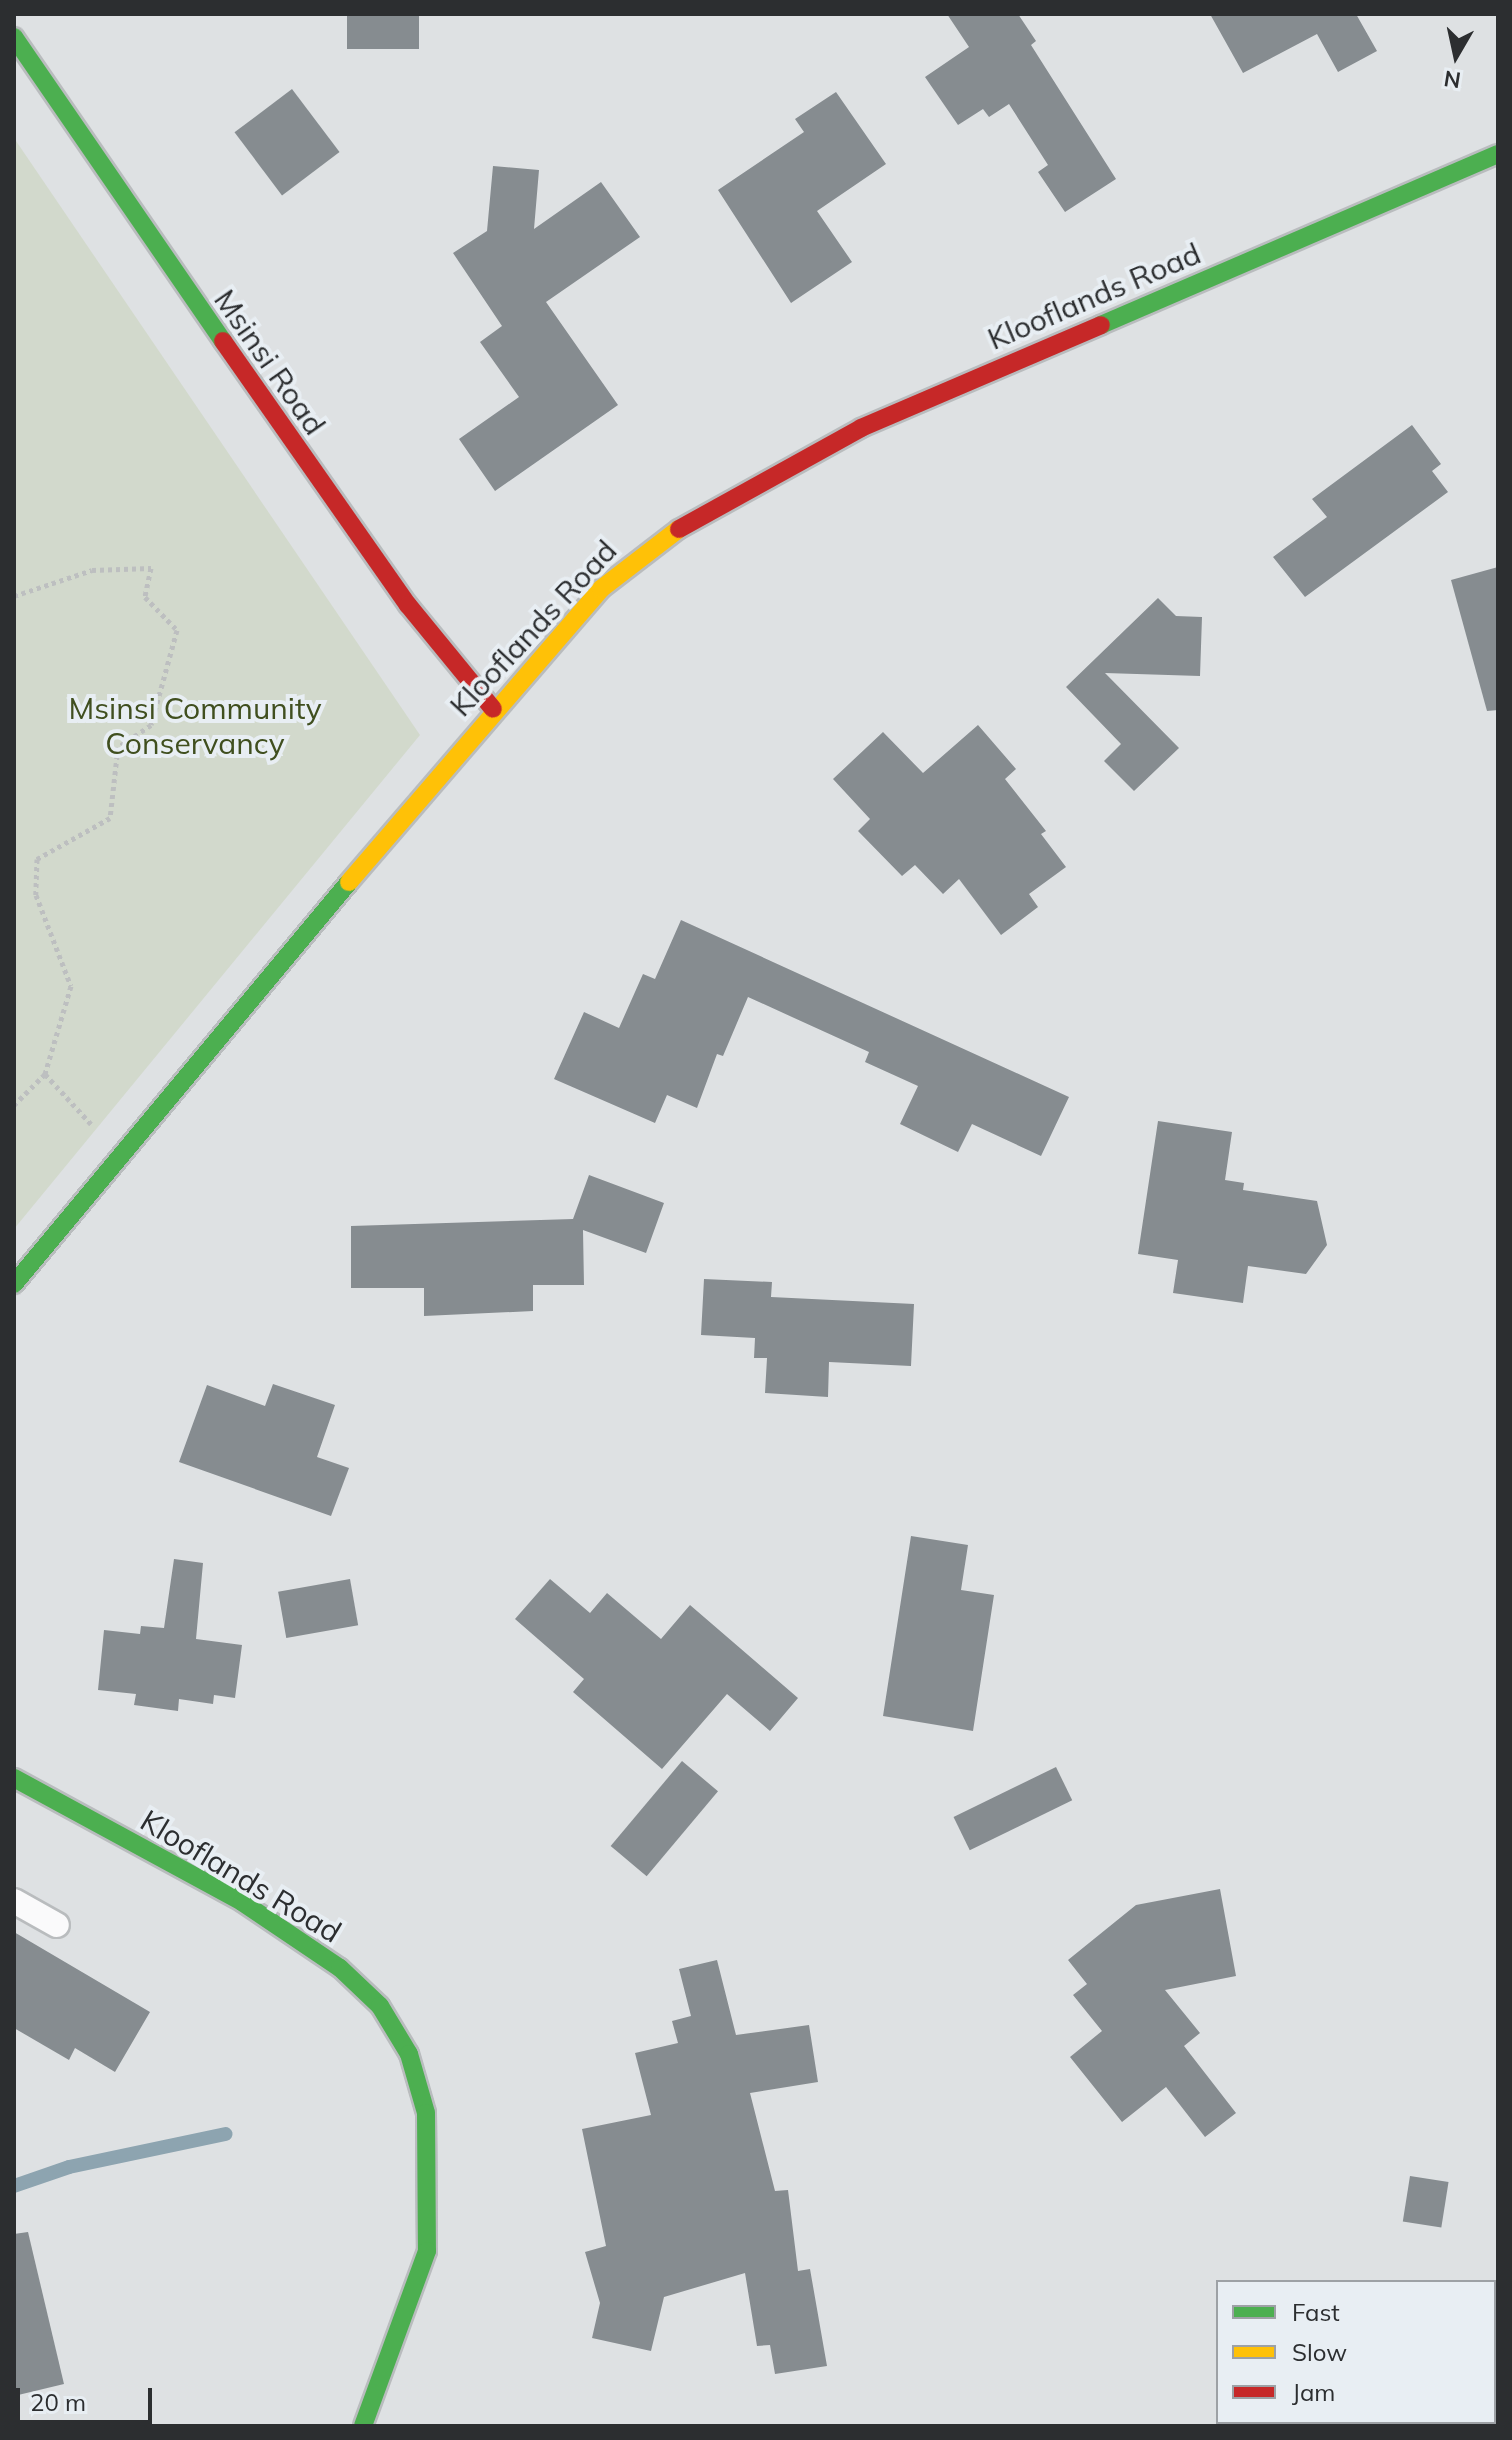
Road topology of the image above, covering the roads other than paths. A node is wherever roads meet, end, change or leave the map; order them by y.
1 (14, 37) edge
2 (1498, 154) edge
3 (493, 709) junction
4 (14, 1284) edge
5 (14, 1778) edge
6 (14, 1901) edge
7 (57, 1925) dead end
8 (363, 2426) edge

1 - 3 street, Msinsi Road
2 - 3 street, Klooflands Road
3 - 4 street, Klooflands Road
5 - 8 street, Klooflands Road
6 - 7 lane

